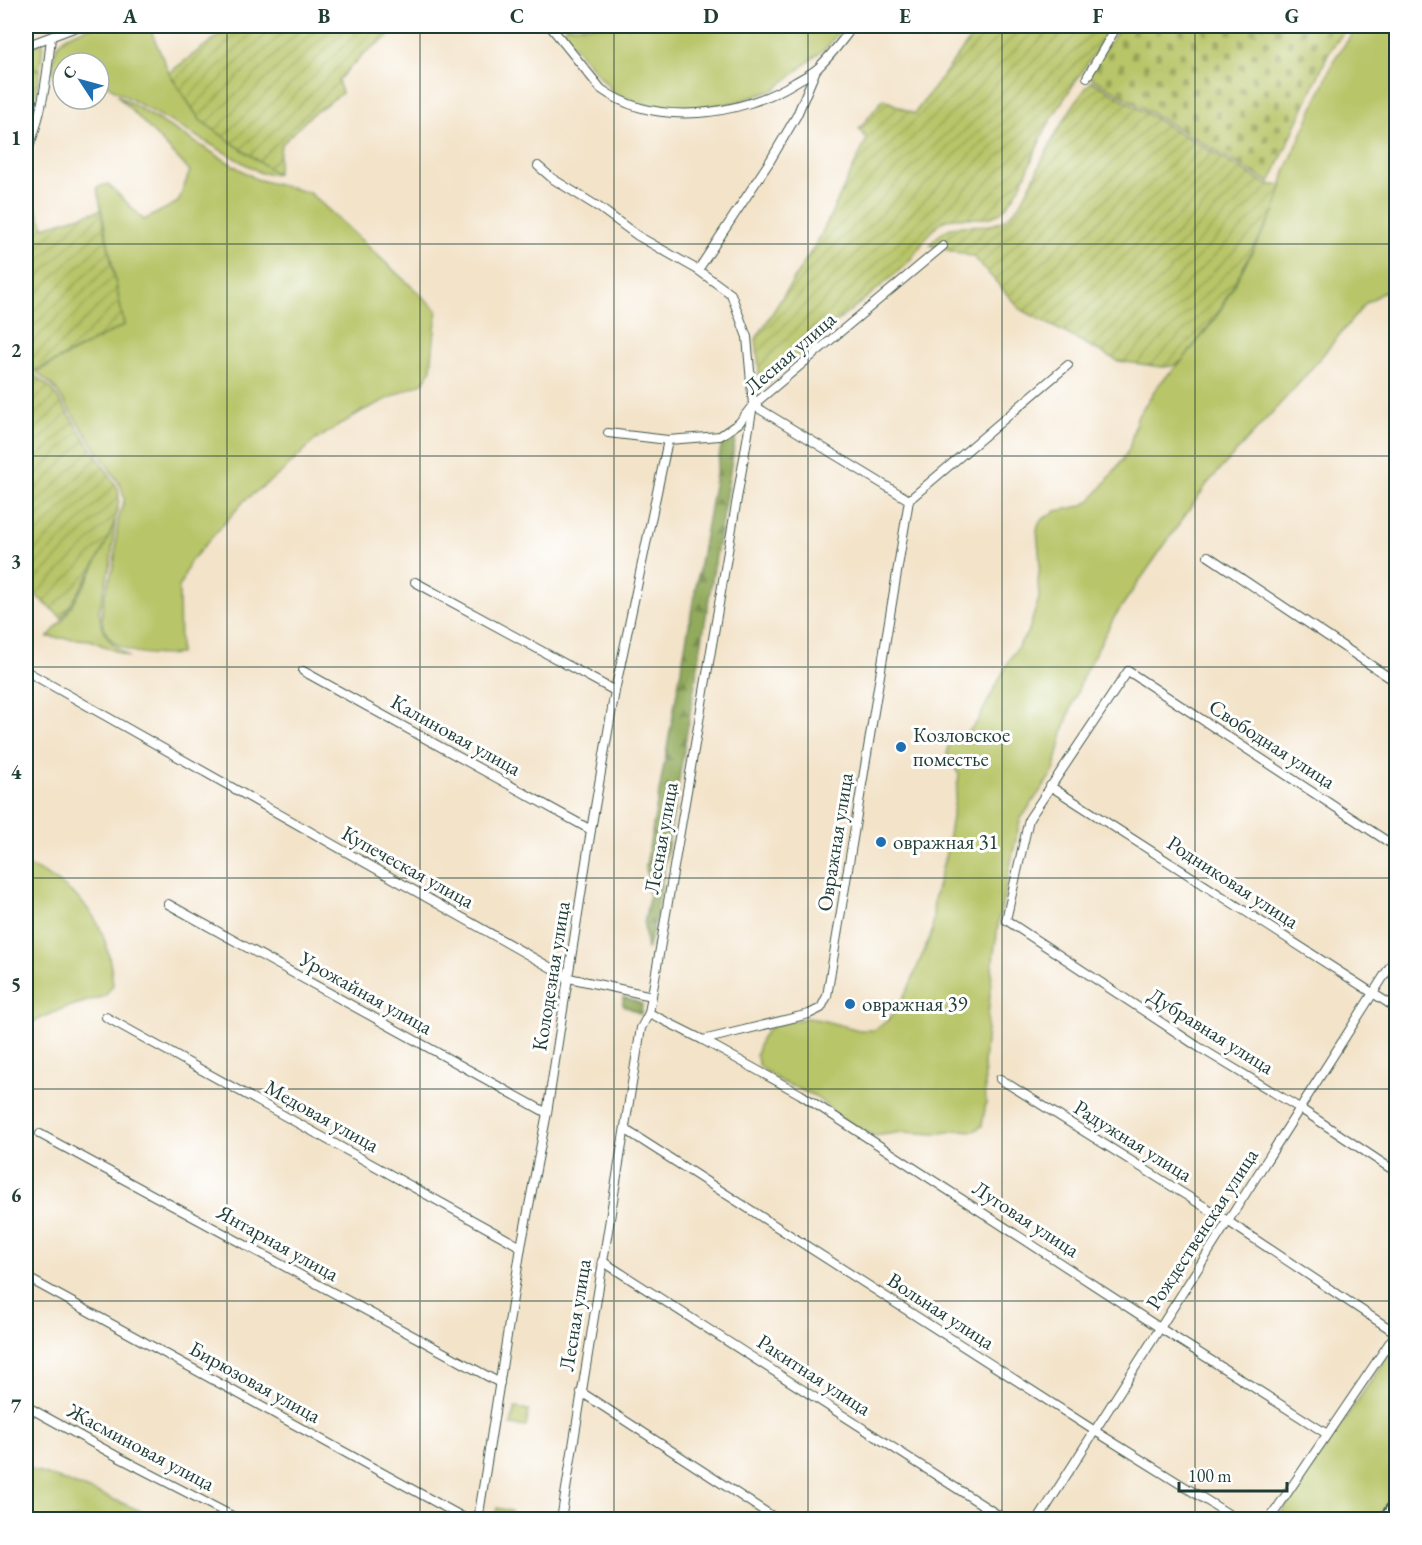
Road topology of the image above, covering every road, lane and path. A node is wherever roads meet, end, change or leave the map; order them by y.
1 (79, 26) edge
2 (550, 26) edge
3 (853, 26) edge
4 (1117, 26) edge
5 (51, 37) junction
6 (26, 46) edge
7 (817, 69) junction
8 (1087, 77) dead end
9 (26, 155) edge
10 (538, 166) dead end
11 (943, 246) dead end
12 (698, 270) junction
13 (1068, 365) dead end
14 (753, 405) junction
15 (608, 433) dead end
16 (668, 440) junction
17 (909, 500) junction
18 (1208, 556) dead end
19 (415, 582) dead end
20 (26, 671) edge
21 (303, 671) dead end
22 (1396, 682) edge
23 (615, 691) junction
24 (1050, 786) junction
25 (591, 830) junction
26 (1396, 847) edge
27 (168, 904) dead end
28 (1396, 957) edge
29 (569, 978) junction
30 (1374, 993) junction
31 (652, 996) junction
32 (1396, 1008) edge
33 (649, 1012) junction
34 (106, 1017) dead end
35 (703, 1040) junction
36 (1000, 1079) dead end
37 (1301, 1109) junction
38 (547, 1113) junction
39 (626, 1130) junction
40 (40, 1134) dead end
41 (1396, 1172) edge
42 (1229, 1222) junction
43 (521, 1248) junction
44 (602, 1261) junction
45 (26, 1277) edge
46 (1160, 1328) junction
47 (1396, 1333) edge
48 (500, 1383) junction
49 (581, 1392) junction
50 (26, 1406) edge
51 (1095, 1431) junction
52 (1327, 1434) junction
53 (1396, 1503) edge
54 (240, 1520) edge
55 (468, 1520) edge
56 (478, 1520) edge
57 (561, 1520) edge
58 (778, 1520) edge
59 (1006, 1520) edge
60 (1038, 1520) edge
61 (1238, 1520) edge
62 (1269, 1520) edge
63 (1385, 1520) edge

1 - 5 street
2 - 7 street
3 - 7 street
4 - 8 street
5 - 6 street
5 - 9 street
7 - 12 street
10 - 12 street
11 - 14 street, Лесная улица
12 - 14 street
13 - 17 street
14 - 16 street
14 - 17 street
14 - 31 street, Лесная улица
15 - 16 street
16 - 23 street, Колодезная улица
17 - 35 street, Овражная улица
18 - 22 street
19 - 23 street
20 - 29 street, Купеческая улица
21 - 25 street, Калиновая улица
23 - 25 street, Колодезная улица
24 - 26 street, Свободная улица
24 - 30 street, Родниковая улица
24 - 37 street, Дубравная улица
25 - 29 street, Колодезная улица
27 - 38 street, Урожайная улица
28 - 30 street, Рождественская улица
29 - 31 street, Купеческая улица
29 - 38 street, Колодезная улица
30 - 32 street, Родниковая улица
30 - 37 street, Рождественская улица
31 - 33 street, Лесная улица
33 - 35 street
33 - 39 street, Лесная улица
34 - 43 street, Медовая улица
35 - 46 street, Луговая улица
36 - 42 street, Радужная улица
37 - 41 street, Дубравная улица
37 - 42 street, Рождественская улица
38 - 43 street, Колодезная улица
39 - 44 street, Лесная улица
39 - 51 street, Вольная улица
40 - 48 street, Янтарная улица
42 - 46 street, Рождественская улица
42 - 47 street, Радужная улица
43 - 48 street, Колодезная улица
44 - 49 street, Лесная улица
44 - 59 street, Ракитная улица
45 - 55 street, Бирюзовая улица
46 - 51 street, Рождественская улица
46 - 52 street, Луговая улица
47 - 52 street
48 - 56 street, Колодезная улица
49 - 57 street, Лесная улица
49 - 58 street
50 - 54 street, Жасминовая улица
51 - 60 street, Рождественская улица
51 - 61 street, Вольная улица
52 - 62 street
53 - 63 main road

